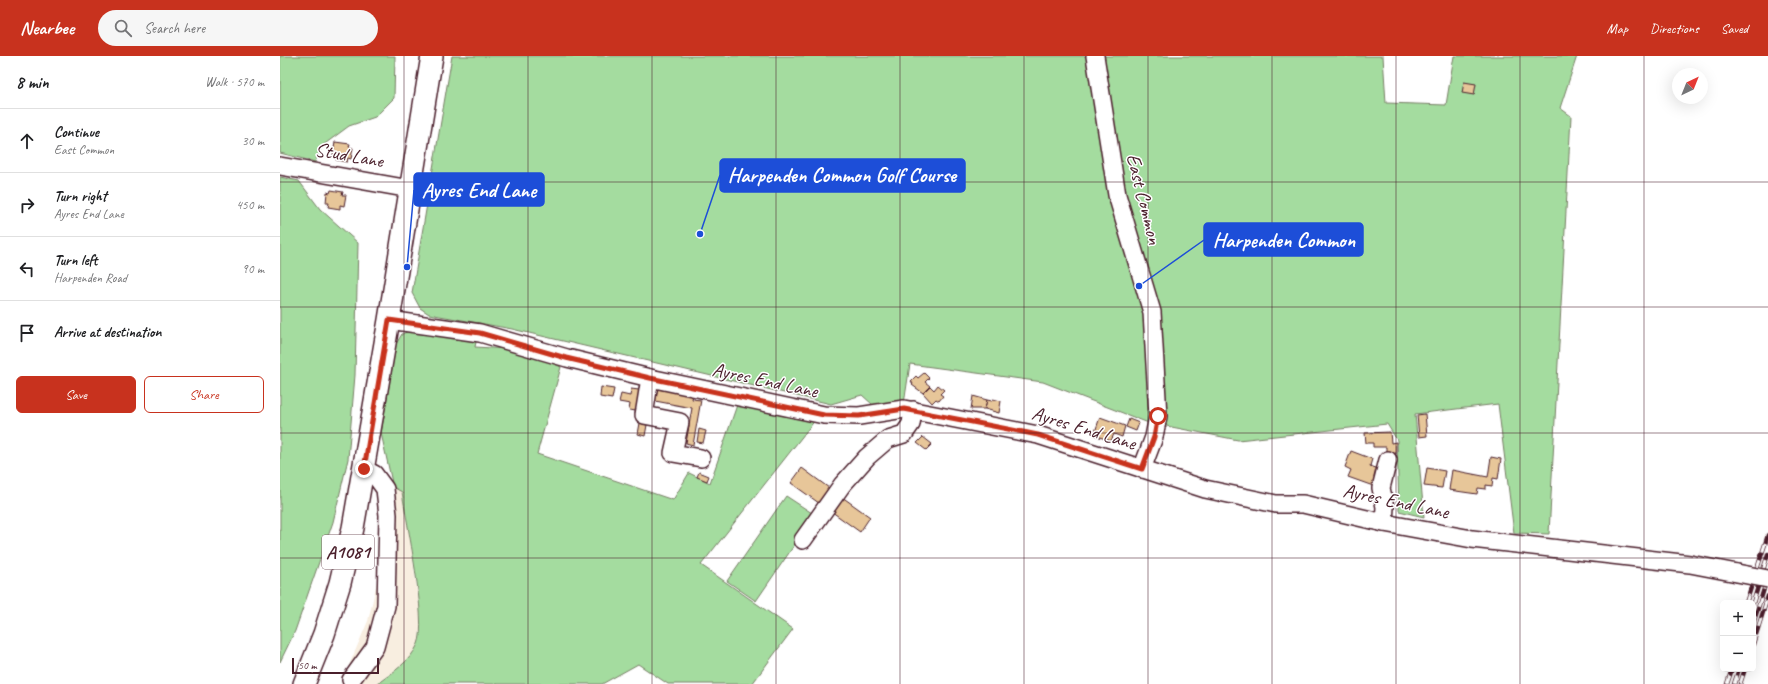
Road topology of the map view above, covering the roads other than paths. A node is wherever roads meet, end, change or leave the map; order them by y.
1 (432, 56) edge
2 (1095, 56) edge
3 (280, 166) edge
4 (410, 188) junction
5 (389, 320) junction
6 (650, 378) junction
7 (913, 410) junction
8 (701, 458) dead end
9 (1388, 460) dead end
10 (364, 469) junction
11 (1142, 469) junction
12 (1384, 523) junction
13 (803, 540) dead end
14 (1768, 579) edge
15 (351, 680) dead end
16 (304, 684) edge

1 - 4 main road, A1081
2 - 11 street, East Common
3 - 4 street, Stud Lane
4 - 5 main road, A1081
5 - 6 street, Ayres End Lane
5 - 10 main road, A1081
6 - 7 street, Ayres End Lane
6 - 8 street
7 - 11 street, Ayres End Lane
7 - 13 street
9 - 12 street
10 - 15 street
10 - 16 main road, A1081
11 - 12 street, Ayres End Lane
12 - 14 street, Ayres End Lane, bridge

